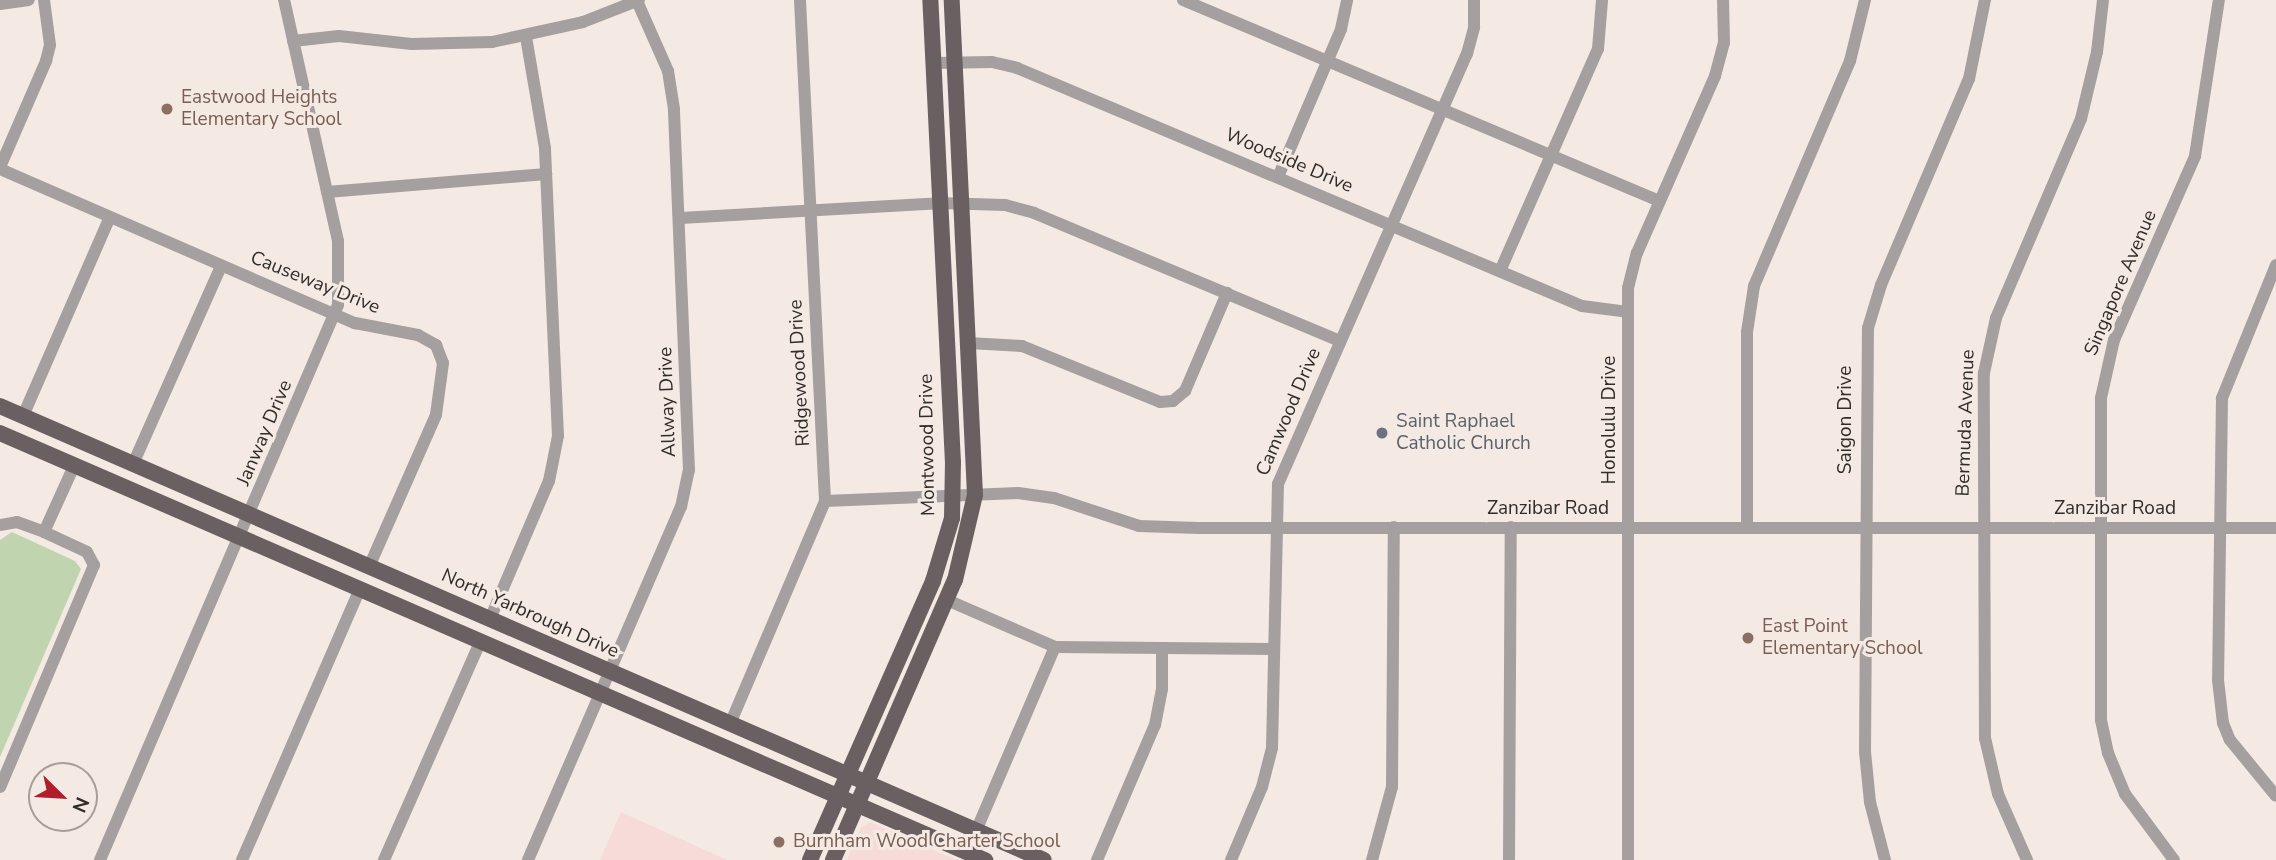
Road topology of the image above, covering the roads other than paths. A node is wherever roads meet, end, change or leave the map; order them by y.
1 (29, 0) edge
2 (44, 0) edge
3 (284, 0) edge
4 (638, 0) edge
5 (800, 0) edge
6 (930, 0) edge
7 (952, 0) edge
8 (1183, 0) edge
9 (1347, 0) edge
10 (1474, 0) edge
11 (1602, 0) edge
12 (1723, 0) edge
13 (1865, 0) edge
14 (1985, 0) edge
15 (2103, 0) edge
16 (2219, 0) edge
17 (0, 4) edge
18 (526, 37) junction
19 (293, 41) junction
20 (954, 62) junction
21 (1328, 62) junction
22 (933, 63) junction
23 (1443, 110) junction
24 (1550, 155) junction
25 (0, 168) edge
26 (546, 174) junction
27 (1278, 177) junction
28 (327, 192) junction
29 (1659, 201) junction
30 (961, 202) junction
31 (939, 203) junction
32 (811, 211) junction
33 (110, 217) junction
34 (681, 218) junction
35 (1392, 227) junction
36 (2276, 265) edge
37 (221, 266) junction
38 (1500, 271) junction
39 (1227, 293) junction
40 (1628, 312) junction
41 (335, 313) junction
42 (1340, 341) junction
43 (968, 343) junction
44 (0, 406) edge
45 (23, 416) junction
46 (0, 433) edge
47 (133, 464) junction
48 (74, 466) junction
49 (954, 495) junction
50 (975, 495) junction
51 (825, 501) junction
52 (250, 515) junction
53 (0, 525) edge
54 (1747, 526) junction
55 (1394, 527) junction
56 (1511, 527) junction
57 (1629, 528) junction
58 (1866, 528) junction
59 (1982, 528) junction
60 (2101, 528) junction
61 (2219, 528) junction
62 (2276, 528) edge
63 (1276, 529) junction
64 (44, 532) junction
65 (240, 538) junction
66 (369, 567) junction
67 (360, 589) junction
68 (947, 600) junction
69 (490, 619) junction
70 (480, 642) junction
71 (1055, 647) junction
72 (1161, 648) junction
73 (1275, 649) junction
74 (609, 671) junction
75 (601, 693) junction
76 (730, 724) junction
77 (848, 774) junction
78 (866, 783) junction
79 (0, 787) edge
80 (838, 796) junction
81 (2276, 796) edge
82 (857, 804) junction
83 (976, 831) junction
84 (100, 860) edge
85 (242, 860) edge
86 (384, 860) edge
87 (528, 860) edge
88 (810, 860) edge
89 (833, 860) edge
90 (985, 860) edge
91 (1044, 860) edge
92 (1097, 860) edge
93 (1231, 860) edge
94 (1372, 860) edge
95 (1509, 860) edge
96 (1628, 860) edge
97 (1885, 860) edge
98 (2027, 860) edge
99 (2174, 860) edge

1 - 17 street
2 - 25 street
3 - 19 street, Janway Drive
4 - 18 street
4 - 34 street, Allway Drive
5 - 32 street, Ridgewood Drive
6 - 22 main road, Montwood Drive
7 - 20 main road
8 - 21 street
9 - 21 street
10 - 23 street, Camwood Drive
11 - 24 street
12 - 29 street, Honolulu Drive
13 - 54 street
14 - 58 street, Saigon Drive
15 - 59 street, Bermuda Avenue
16 - 60 street, Singapore Avenue
18 - 19 street
18 - 26 street
19 - 28 street, Janway Drive
20 - 22 street, Woodside Drive
20 - 27 street, Woodside Drive
20 - 30 main road
21 - 23 street
21 - 27 street
22 - 31 main road, Montwood Drive
23 - 24 street
23 - 35 street, Camwood Drive
24 - 29 street
24 - 38 street
25 - 33 street, Causeway Drive
26 - 28 street
26 - 69 street
27 - 35 street, Woodside Drive
28 - 41 street, Janway Drive
29 - 40 street, Honolulu Drive
30 - 31 street
30 - 39 street
30 - 43 main road
31 - 32 street
31 - 49 main road, Montwood Drive
32 - 34 street
32 - 51 street, Ridgewood Drive
33 - 37 street, Causeway Drive
33 - 45 street
34 - 74 street, Allway Drive
35 - 38 street, Woodside Drive
35 - 42 street, Camwood Drive
36 - 61 street
37 - 41 street, Causeway Drive
37 - 47 street
38 - 40 street, Woodside Drive
39 - 42 street
39 - 43 street
40 - 57 street, Honolulu Drive
41 - 52 street, Janway Drive
41 - 66 street, Causeway Drive
42 - 63 street, Camwood Drive
43 - 50 main road
44 - 45 main road, North Yarbrough Drive
45 - 47 main road, North Yarbrough Drive
46 - 48 main road
47 - 52 main road, North Yarbrough Drive
48 - 64 street
48 - 65 main road
49 - 50 street, Zanzibar Road
49 - 51 street, Zanzibar Road
49 - 77 main road, Montwood Drive
50 - 63 street, Zanzibar Road
50 - 68 main road
51 - 76 street, Ridgewood Drive
52 - 65 street, Janway Drive
52 - 66 main road, North Yarbrough Drive
53 - 64 street
54 - 57 street, Zanzibar Road
54 - 58 street, Zanzibar Road
55 - 56 street, Zanzibar Road
55 - 63 street, Zanzibar Road
55 - 94 street
56 - 57 street, Zanzibar Road
56 - 95 street
57 - 96 street, Honolulu Drive
58 - 59 street, Zanzibar Road
58 - 97 street, Saigon Drive
59 - 60 street, Zanzibar Road
59 - 98 street, Bermuda Avenue
60 - 61 street, Zanzibar Road
60 - 99 street, Singapore Avenue
61 - 62 street, Zanzibar Road
61 - 81 street
63 - 73 street, Camwood Drive
64 - 79 street
65 - 67 main road
65 - 84 street, Janway Drive
66 - 69 main road, North Yarbrough Drive
67 - 70 main road
67 - 85 street
68 - 71 street
68 - 78 main road
69 - 74 main road, North Yarbrough Drive
70 - 75 main road
70 - 86 street
71 - 72 street
71 - 83 street
72 - 73 street
72 - 92 street
73 - 93 street, Camwood Drive
74 - 75 street, Allway Drive
74 - 76 main road, North Yarbrough Drive
75 - 80 main road
75 - 87 street, Allway Drive
76 - 77 main road, North Yarbrough Drive
77 - 78 main road, North Yarbrough Drive
77 - 80 main road, Montwood Drive
78 - 82 main road
78 - 83 main road, North Yarbrough Drive
80 - 82 main road
80 - 88 main road, Montwood Drive
82 - 89 main road
82 - 90 main road
83 - 91 main road, North Yarbrough Drive

